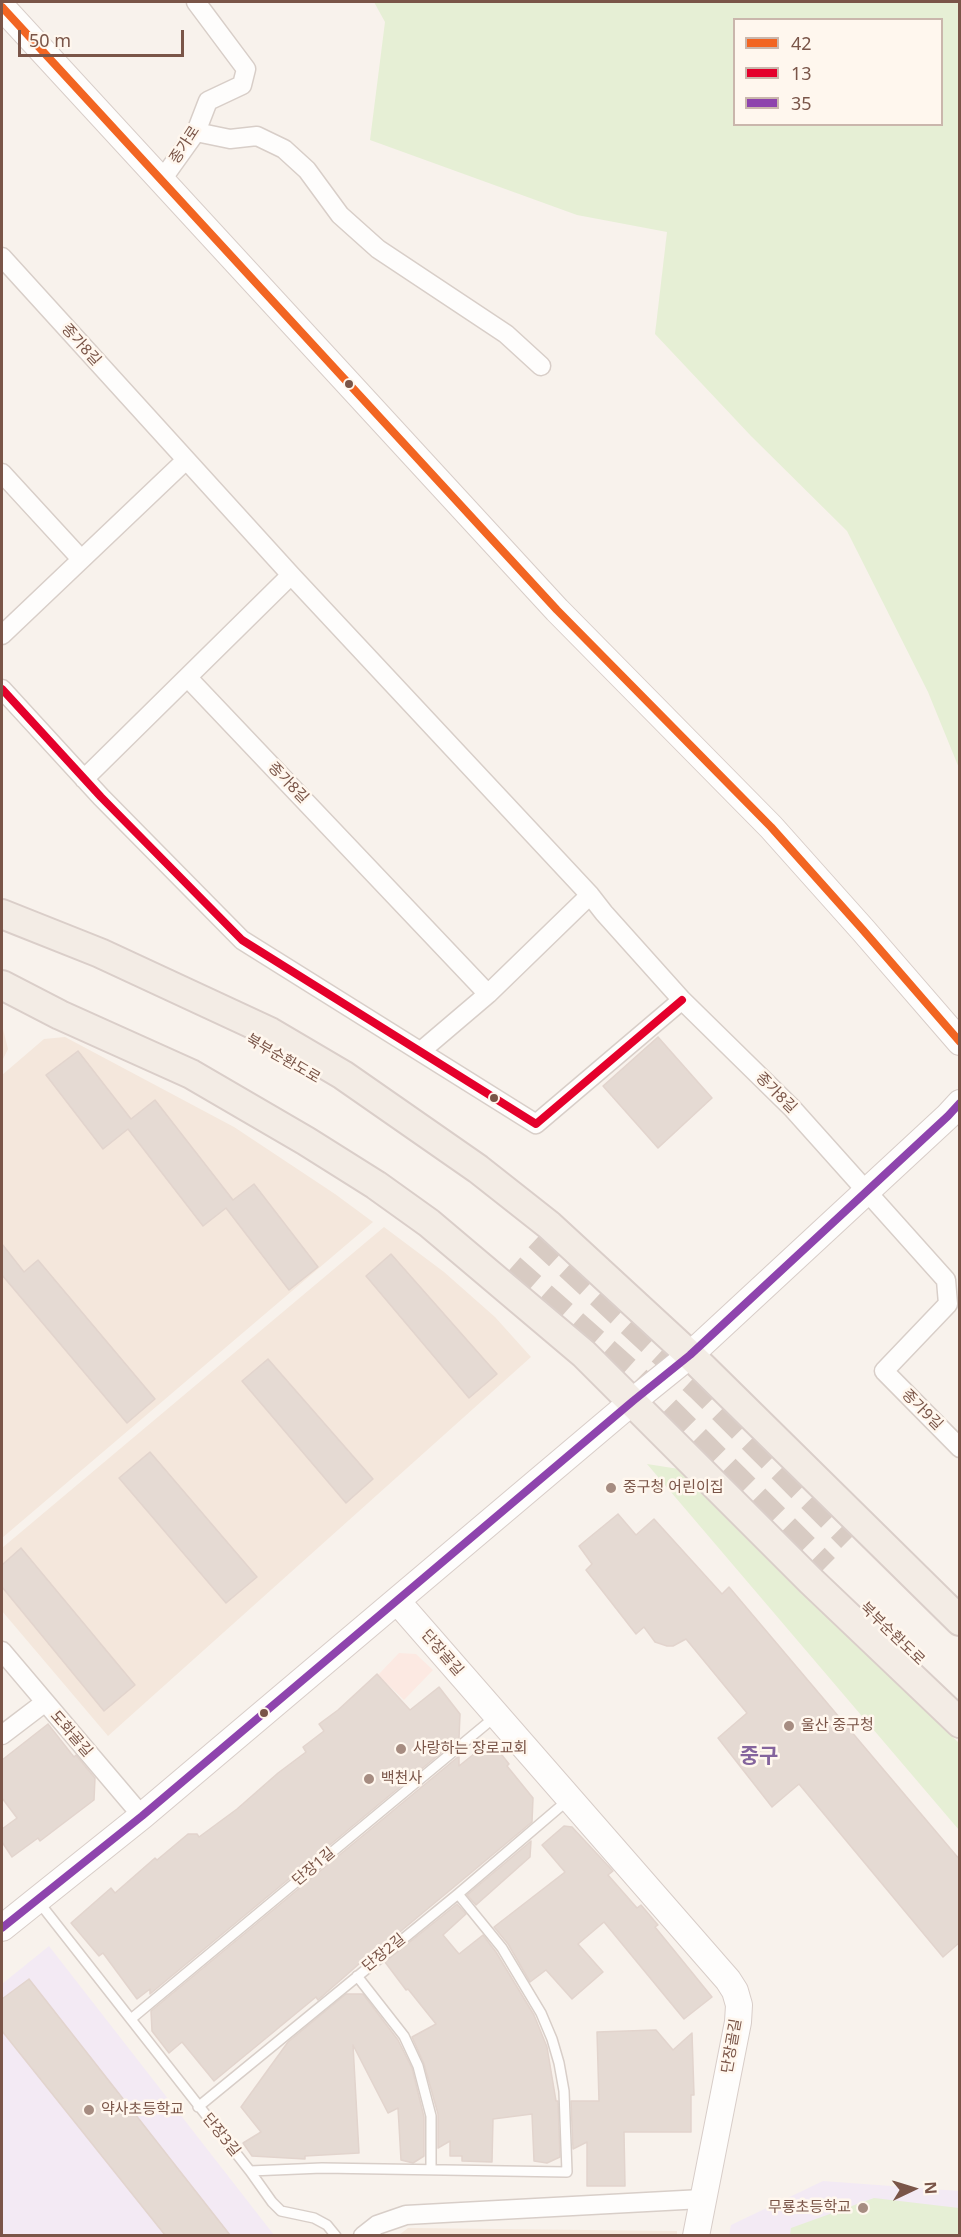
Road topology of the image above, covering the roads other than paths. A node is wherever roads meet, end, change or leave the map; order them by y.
1 (196, 2) edge
2 (2, 7) edge
3 (196, 132) junction
4 (160, 182) junction
5 (2, 257) edge
6 (541, 366) dead end
7 (186, 460) junction
8 (2, 473) edge
9 (81, 559) junction
10 (291, 574) junction
11 (2, 635) edge
12 (188, 678) junction
13 (2, 689) edge
14 (84, 779) junction
15 (590, 895) junction
16 (2, 914) edge
17 (2, 925) edge
18 (2, 967) edge
19 (2, 985) edge
20 (488, 994) junction
21 (682, 1000) junction
22 (960, 1042) edge
23 (421, 1051) junction
24 (960, 1103) edge
25 (866, 1191) junction
26 (538, 1237) tunnel mouth
27 (511, 1268) tunnel mouth
28 (953, 1282) edge
29 (690, 1355) junction
30 (633, 1401) junction
31 (960, 1448) edge
32 (851, 1538) tunnel mouth
33 (825, 1568) tunnel mouth
34 (397, 1601) junction
35 (960, 1621) edge
36 (960, 1644) edge
37 (2, 1651) edge
38 (960, 1700) edge
39 (44, 1703) junction
40 (497, 1716) junction
41 (960, 1723) edge
42 (2, 1735) edge
43 (570, 1799) junction
44 (142, 1816) junction
45 (458, 1894) junction
46 (37, 1899) junction
47 (2, 1928) edge
48 (357, 1976) junction
49 (131, 2019) junction
50 (198, 2107) junction
51 (431, 2170) junction
52 (250, 2171) junction
53 (702, 2199) junction
54 (336, 2235) edge
55 (363, 2235) edge
56 (696, 2235) edge

1 - 3 street, 종가로
2 - 4 main road, 종가로
3 - 4 street, 종가로
3 - 6 street
4 - 22 main road, 종가로
5 - 7 street, 종가8길
7 - 9 street
7 - 10 street, 종가8길
8 - 9 street
9 - 11 street
10 - 12 street
10 - 15 street, 종가8길
12 - 14 street
12 - 20 street, 종가8길
13 - 14 street
14 - 23 street
15 - 20 street
15 - 21 street, 종가8길
16 - 29 main road
17 - 26 main road, 북부순환도로
18 - 27 main road
19 - 30 main road
20 - 23 street
21 - 23 street
21 - 25 street, 종가8길
24 - 25 main road
25 - 28 street, 종가8길
25 - 29 main road
28 - 31 street, 종가9길
29 - 30 main road
29 - 35 main road
30 - 34 main road
30 - 41 main road
32 - 36 main road
33 - 38 main road, 북부순환도로
34 - 40 main road, 단장골길
34 - 44 main road
37 - 39 street, 도화골길
39 - 42 street
39 - 44 street, 도화골길
40 - 43 main road, 단장골길
40 - 49 lane, 단장1길
43 - 45 lane, 단장2길
43 - 53 main road, 단장골길
44 - 46 main road
45 - 48 lane, 단장2길
45 - 51 lane, 단장3길
46 - 47 main road
46 - 49 lane, 단장3길
48 - 50 lane, 단장2길
48 - 51 lane
49 - 50 lane, 단장3길
50 - 52 lane, 단장3길
51 - 52 lane, 단장3길
52 - 54 lane
53 - 55 street
53 - 56 main road, 단장골길

